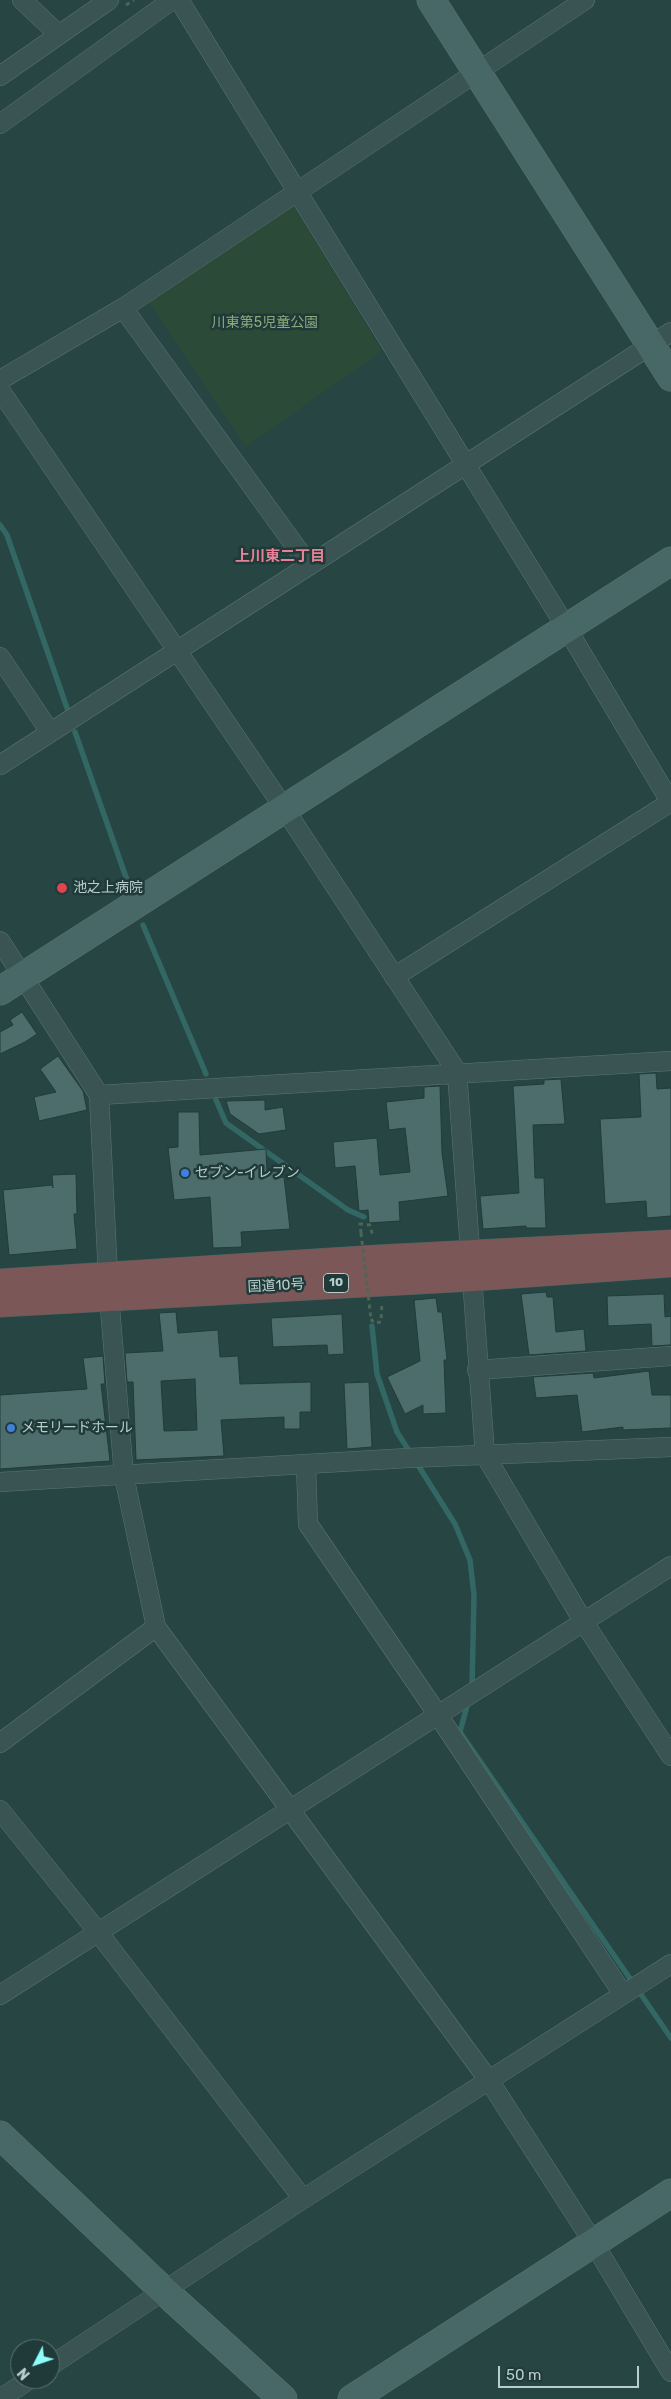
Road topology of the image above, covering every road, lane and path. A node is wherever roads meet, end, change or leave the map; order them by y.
1 (22, 0) edge
2 (110, 0) edge
3 (172, 0) edge
4 (179, 0) edge
5 (431, 0) edge
6 (585, 0) edge
7 (58, 34) junction
8 (475, 72) junction
9 (0, 76) edge
10 (0, 124) edge
11 (297, 190) junction
12 (122, 308) junction
13 (661, 338) edge
14 (671, 377) edge
15 (0, 380) edge
16 (0, 390) edge
17 (465, 465) junction
18 (671, 561) edge
19 (309, 565) junction
20 (566, 627) junction
21 (177, 650) junction
22 (0, 657) edge
23 (50, 732) junction
24 (0, 765) edge
25 (671, 803) edge
26 (284, 808) junction
27 (0, 941) edge
28 (23, 977) junction
29 (394, 977) junction
30 (0, 991) edge
31 (671, 1061) edge
32 (457, 1072) junction
33 (99, 1094) junction
34 (362, 1233) dead end
35 (671, 1244) edge
36 (671, 1263) edge
37 (472, 1266) junction
38 (0, 1283) edge
39 (110, 1286) junction
40 (0, 1303) edge
41 (371, 1319) dead end
42 (671, 1356) edge
43 (478, 1370) junction
44 (671, 1447) edge
45 (484, 1455) junction
46 (306, 1465) junction
47 (124, 1476) junction
48 (0, 1482) edge
49 (671, 1566) edge
50 (583, 1621) junction
51 (156, 1627) junction
52 (442, 1713) junction
53 (0, 1743) edge
54 (671, 1756) edge
55 (0, 1810) edge
56 (290, 1811) junction
57 (98, 1932) junction
58 (671, 1964) edge
59 (623, 1994) junction
60 (0, 1995) edge
61 (490, 2082) junction
62 (0, 2136) edge
63 (671, 2193) edge
64 (303, 2199) junction
65 (593, 2242) junction
66 (163, 2290) junction
67 (60, 2359) edge
68 (671, 2372) edge
69 (283, 2399) edge
70 (352, 2399) edge

1 - 7 street
2 - 7 street
3 - 10 street
4 - 11 street
5 - 8 street
6 - 8 street
7 - 9 street
8 - 11 street
8 - 13 street
11 - 12 street
11 - 17 street
12 - 15 street
12 - 19 street
13 - 14 street
13 - 17 street
16 - 21 street
17 - 19 street
17 - 20 street
18 - 20 street
19 - 21 street
20 - 25 street
20 - 26 street
21 - 23 street
21 - 26 street
22 - 23 street
23 - 24 street
25 - 29 street
26 - 28 street
26 - 29 street
27 - 28 street
28 - 30 street
28 - 33 street
29 - 32 street
31 - 32 street
32 - 33 street
32 - 37 street
33 - 39 street
34 - 41 path, bridge
35 - 37 highway, 国道10号 / 10
36 - 37 highway, 国道10号 / 10
37 - 39 highway, 国道10号 / 10
37 - 43 street
38 - 39 highway, 国道10号 / 10
39 - 40 highway, 国道10号 / 10
39 - 47 street
42 - 43 street
43 - 45 street
44 - 45 street
45 - 46 street
45 - 50 street
46 - 47 street
46 - 52 street
47 - 48 street
47 - 51 street
49 - 50 street
50 - 52 street
50 - 54 street
51 - 53 street
51 - 56 street
52 - 56 street
52 - 59 street
55 - 57 street
56 - 57 street
56 - 61 street
57 - 60 street
57 - 64 street
58 - 59 street
59 - 61 street
61 - 64 street
61 - 65 street
62 - 66 street
63 - 65 street
64 - 66 street
65 - 68 street
65 - 70 street
66 - 67 street
66 - 69 street

